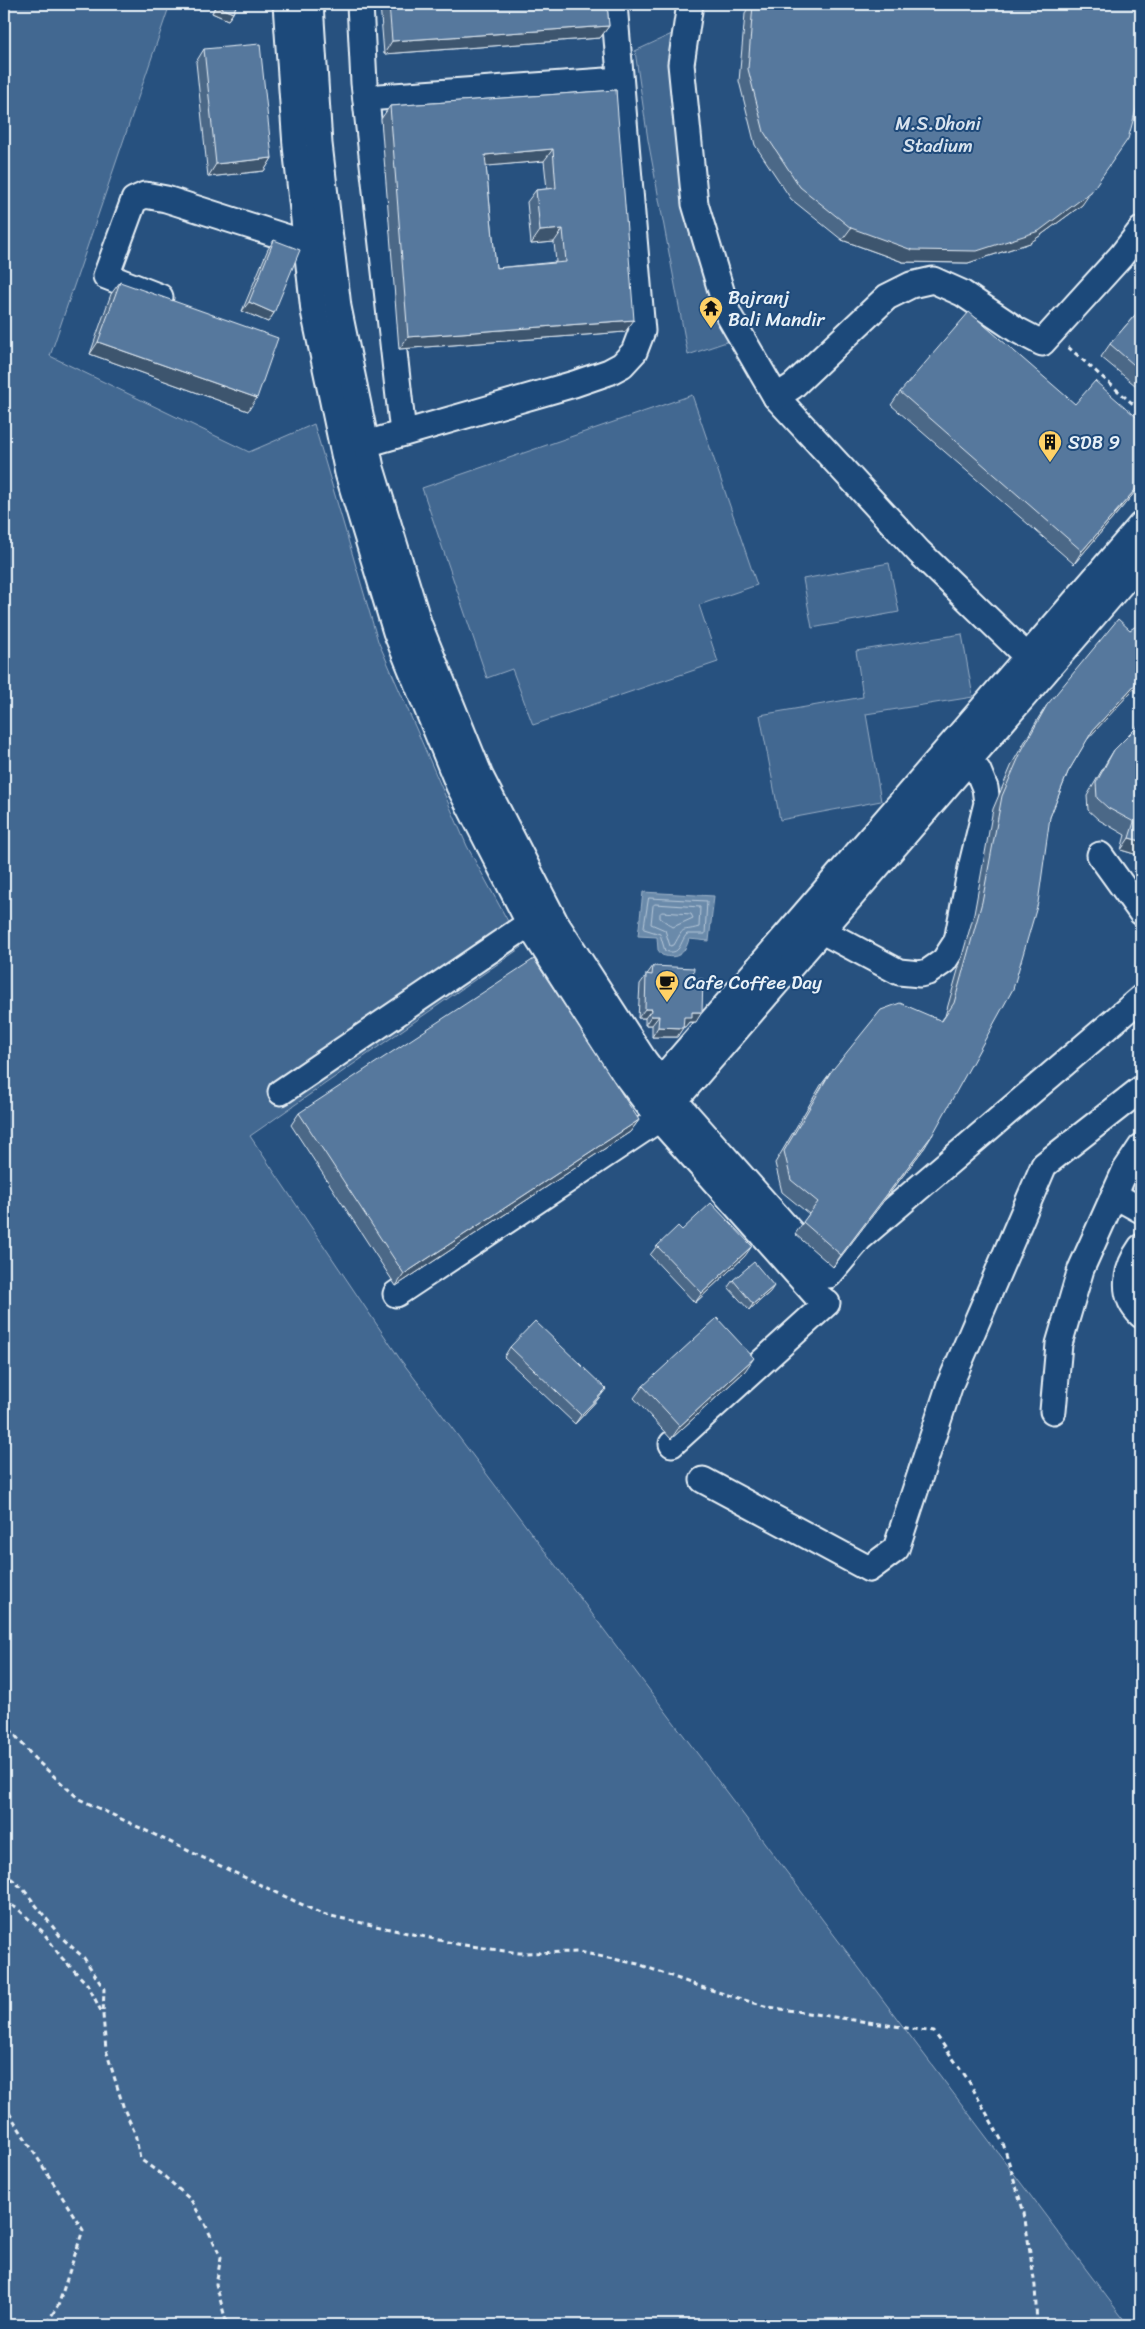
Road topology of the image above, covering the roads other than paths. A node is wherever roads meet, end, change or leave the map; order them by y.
1 (286, 4) edge
2 (310, 4) edge
3 (360, 4) edge
4 (614, 4) edge
5 (690, 4) edge
6 (620, 80) junction
7 (366, 98) junction
8 (1141, 230) edge
9 (307, 244) junction
10 (177, 304) edge
11 (776, 396) junction
12 (403, 433) junction
13 (366, 444) junction
14 (1141, 525) edge
15 (1141, 561) edge
16 (1036, 665) junction
17 (961, 752) junction
18 (1100, 855) dead end
19 (1141, 912) edge
20 (530, 923) junction
21 (812, 924) junction
22 (1141, 998) edge
23 (1141, 1089) edge
24 (652, 1091) junction
25 (281, 1092) dead end
26 (667, 1110) junction
27 (1141, 1147) edge
28 (1133, 1175) edge
29 (1114, 1195) junction
30 (1141, 1210) edge
31 (1141, 1247) edge
32 (396, 1294) dead end
33 (1141, 1315) edge
34 (1053, 1411) dead end
35 (672, 1444) dead end
36 (703, 1480) dead end

1 - 9 street
2 - 13 street
3 - 7 street
4 - 6 street
5 - 11 street
6 - 7 street
6 - 12 street
7 - 12 street
8 - 11 street
9 - 10 street
9 - 20 street
11 - 16 street
12 - 13 street
13 - 24 street
14 - 16 street
15 - 16 street
16 - 17 street
17 - 21 street
17 - 21 street
18 - 19 street
20 - 24 street
20 - 25 street
21 - 24 street
21 - 26 street
22 - 26 street
23 - 36 street
24 - 26 street
26 - 32 street
26 - 35 street
27 - 28 street
28 - 29 street
29 - 30 street
29 - 34 street
31 - 33 street

